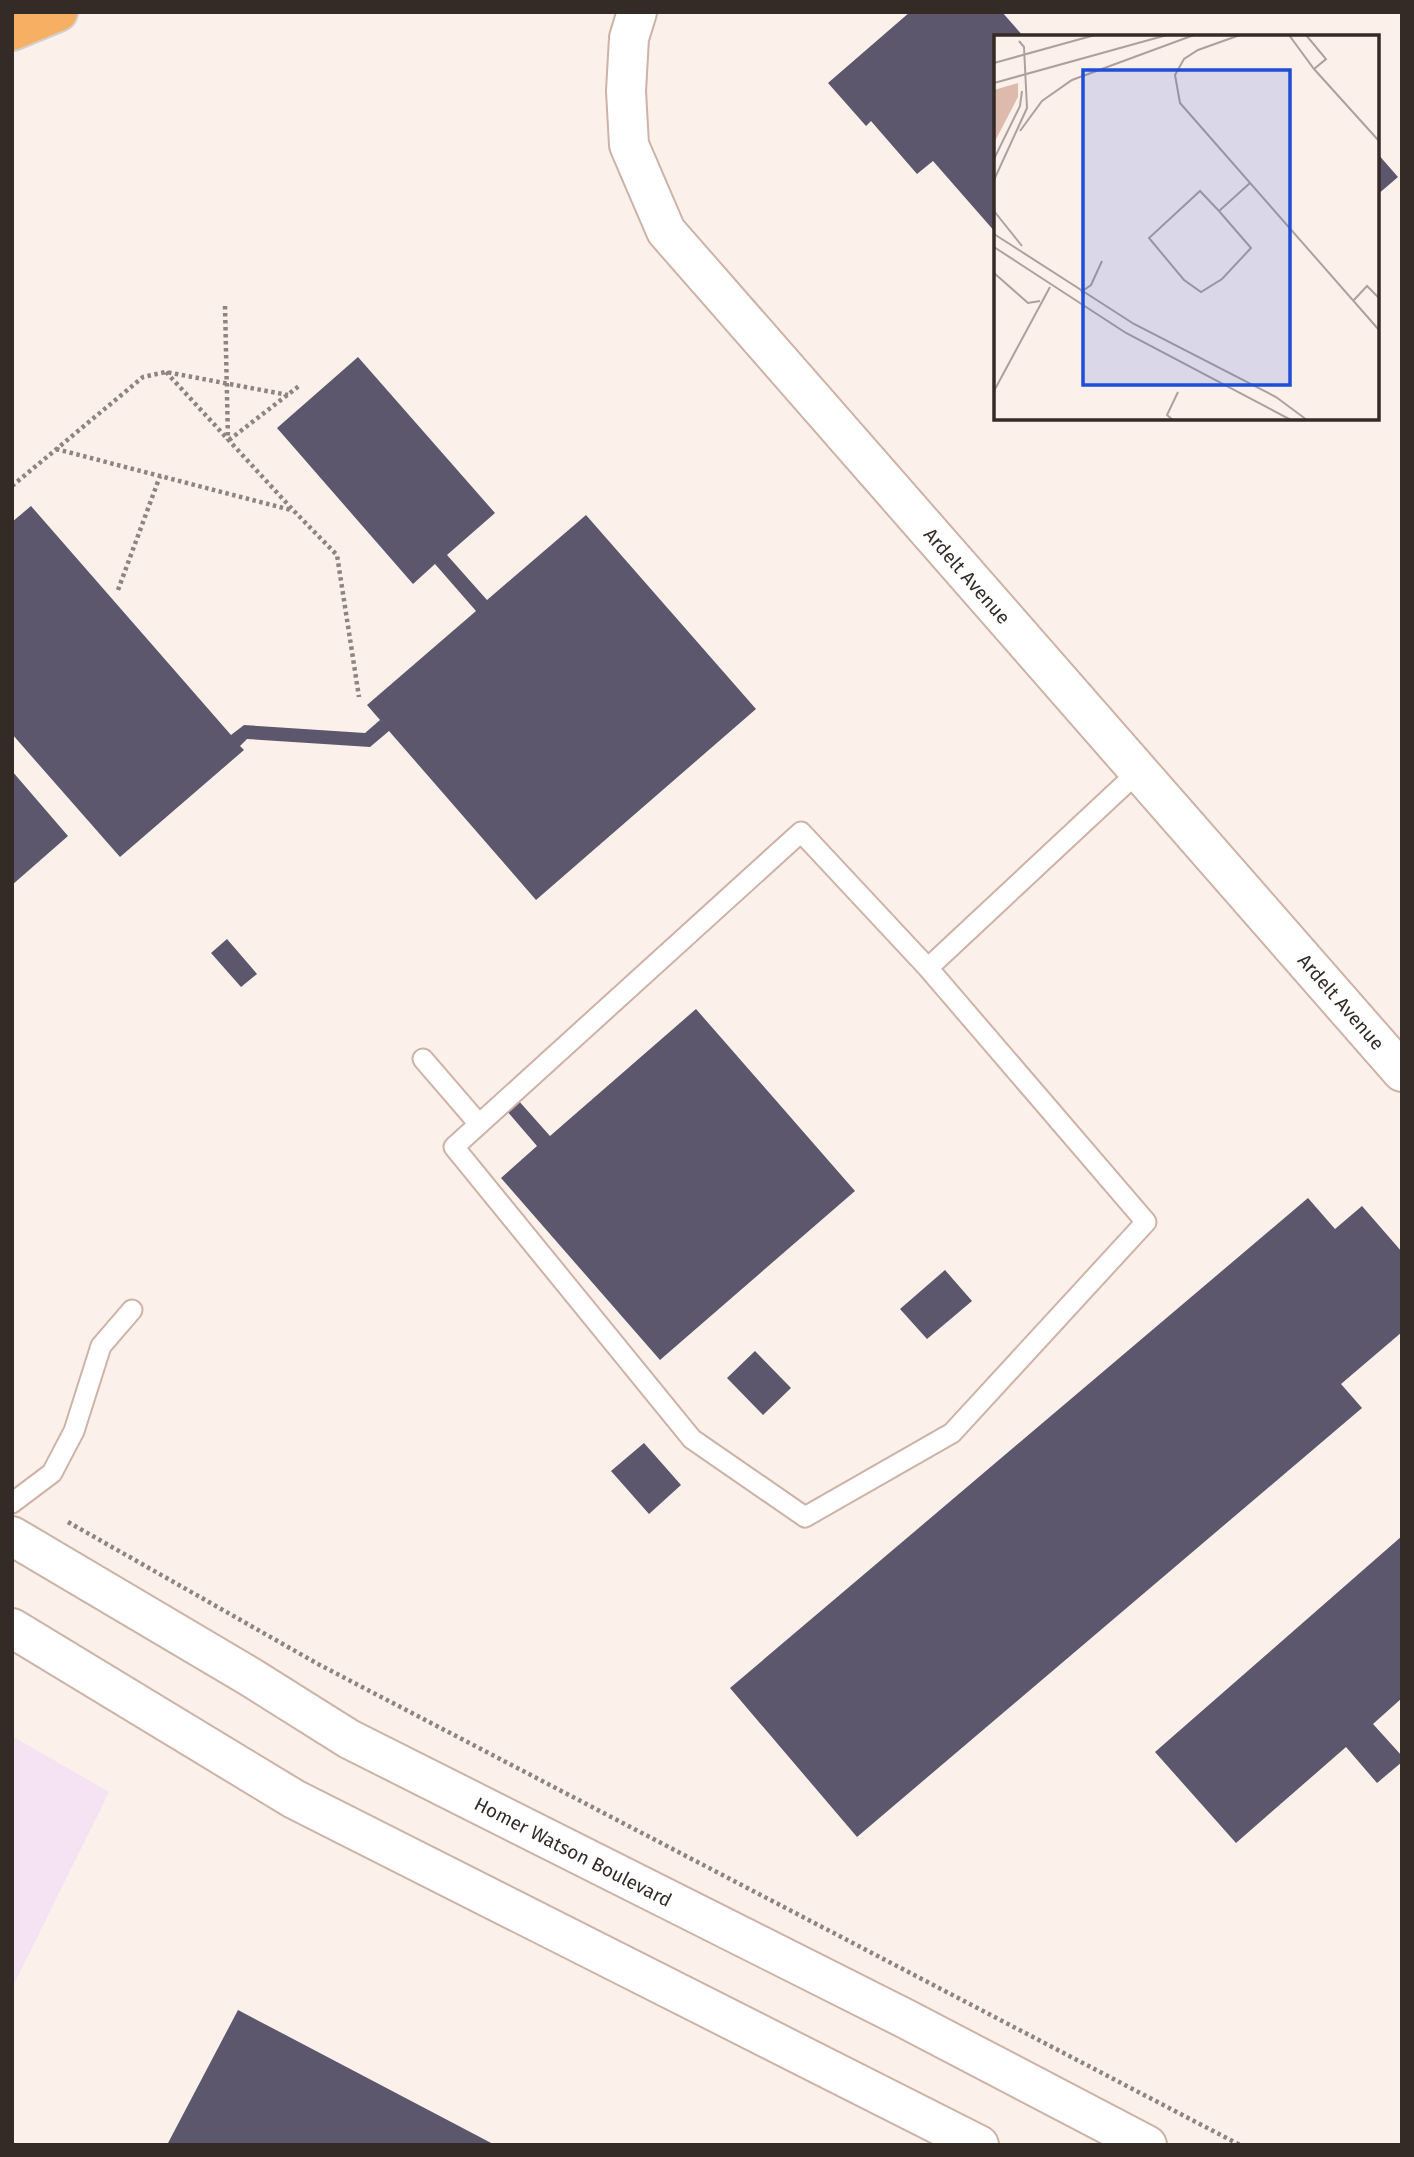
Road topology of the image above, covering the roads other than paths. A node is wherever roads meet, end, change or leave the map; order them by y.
1 (58, 12) edge
2 (633, 25) edge
3 (12, 31) edge
4 (1139, 771) junction
5 (928, 968) junction
6 (423, 1059) dead end
7 (1402, 1072) edge
8 (479, 1124) junction
9 (132, 1310) dead end
10 (17, 1500) edge
11 (12, 1536) edge
12 (12, 1628) edge
13 (979, 2145) edge
14 (1147, 2145) edge

1 - 3 highway
2 - 4 main road, Ardelt Avenue
4 - 5 lane
4 - 7 main road, Ardelt Avenue
5 - 8 lane
5 - 8 lane
6 - 8 lane
9 - 10 lane
11 - 14 main road, Homer Watson Boulevard
12 - 13 main road

